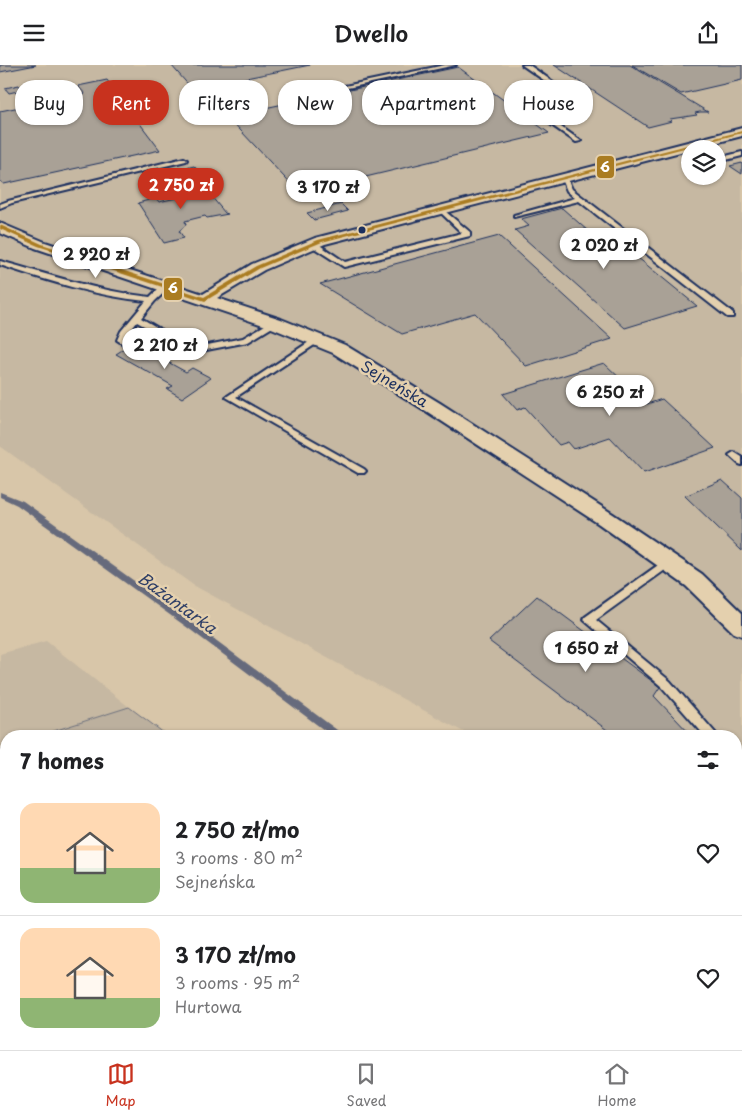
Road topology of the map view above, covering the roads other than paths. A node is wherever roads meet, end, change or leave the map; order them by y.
1 (453, 65) edge
2 (525, 65) edge
3 (548, 80) edge
4 (352, 85) edge
5 (555, 125) edge
6 (742, 132) edge
7 (578, 141) dead end
8 (742, 154) edge
9 (726, 159) edge
10 (184, 160) dead end
11 (565, 179) junction
12 (580, 199) junction
13 (0, 206) edge
14 (440, 209) junction
15 (516, 216) dead end
16 (0, 227) edge
17 (312, 244) junction
18 (0, 263) edge
19 (166, 286) junction
20 (152, 299) junction
21 (205, 299) junction
22 (730, 315) dead end
23 (136, 318) junction
24 (275, 323) junction
25 (318, 340) junction
26 (125, 343) dead end
27 (734, 455) dead end
28 (742, 462) edge
29 (361, 471) dead end
30 (668, 562) junction
31 (742, 627) edge
32 (707, 730) edge

1 - 4 lane
2 - 3 lane
5 - 7 lane
6 - 11 street
8 - 9 lane
10 - 13 lane
11 - 12 lane
11 - 14 street
12 - 15 lane
12 - 22 lane
14 - 17 street
14 - 17 lane
16 - 19 street, Sejneńska
17 - 21 street
18 - 20 lane
19 - 20 lane
19 - 21 street, Sejneńska
20 - 23 lane
21 - 24 street, Sejneńska
23 - 24 lane
23 - 26 lane
24 - 25 street, Sejneńska
25 - 29 lane
25 - 30 street, Sejneńska
27 - 28 lane
30 - 31 street, Sejneńska
30 - 32 lane

